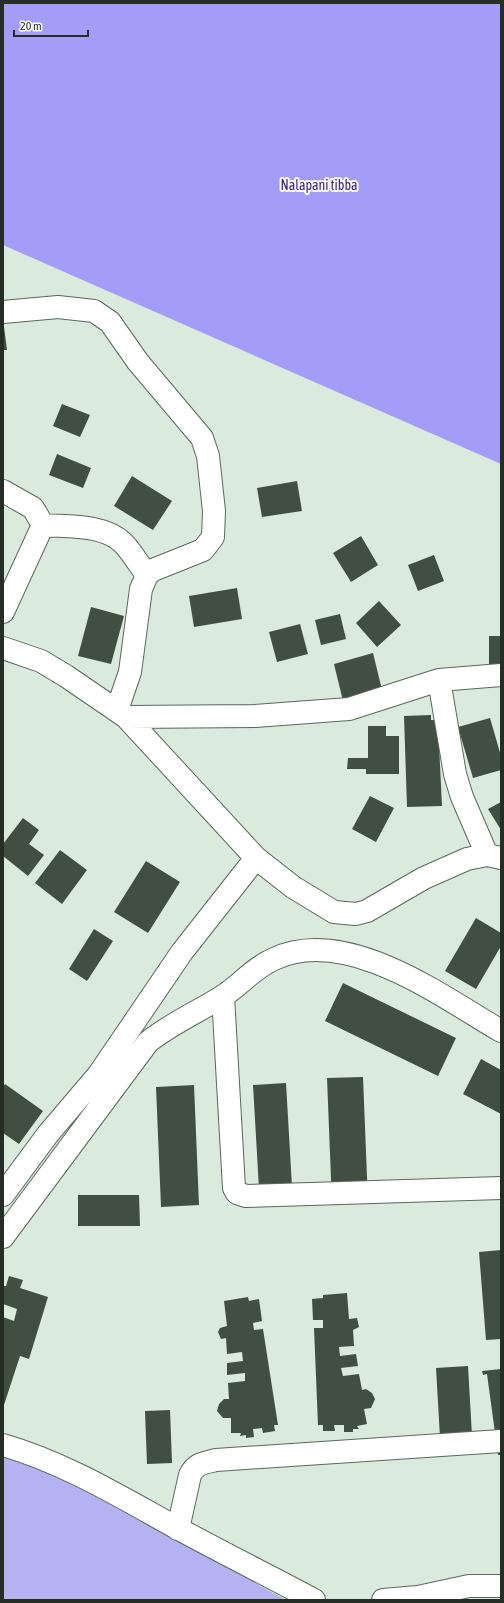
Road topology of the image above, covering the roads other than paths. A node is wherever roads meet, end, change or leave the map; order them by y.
1 (3, 312) edge
2 (3, 491) edge
3 (43, 525) junction
4 (147, 575) junction
5 (3, 612) edge
6 (3, 648) edge
7 (501, 675) edge
8 (439, 680) junction
9 (121, 714) junction
10 (494, 856) edge
11 (256, 858) junction
12 (223, 996) junction
13 (501, 1031) edge
14 (501, 1188) edge
15 (3, 1195) edge
16 (3, 1237) edge
17 (501, 1441) edge
18 (3, 1445) edge
19 (178, 1529) junction
20 (501, 1586) edge
21 (417, 1599) edge
22 (314, 1600) edge
23 (383, 1600) edge

1 - 4 street
2 - 3 street
3 - 4 street
3 - 5 street
4 - 9 street
6 - 9 street
7 - 8 street
8 - 9 street
8 - 10 street
9 - 11 street
10 - 11 street
11 - 15 street
12 - 13 street
12 - 14 street
12 - 16 street
17 - 19 street
18 - 19 street
19 - 22 street
20 - 21 street
21 - 23 street

